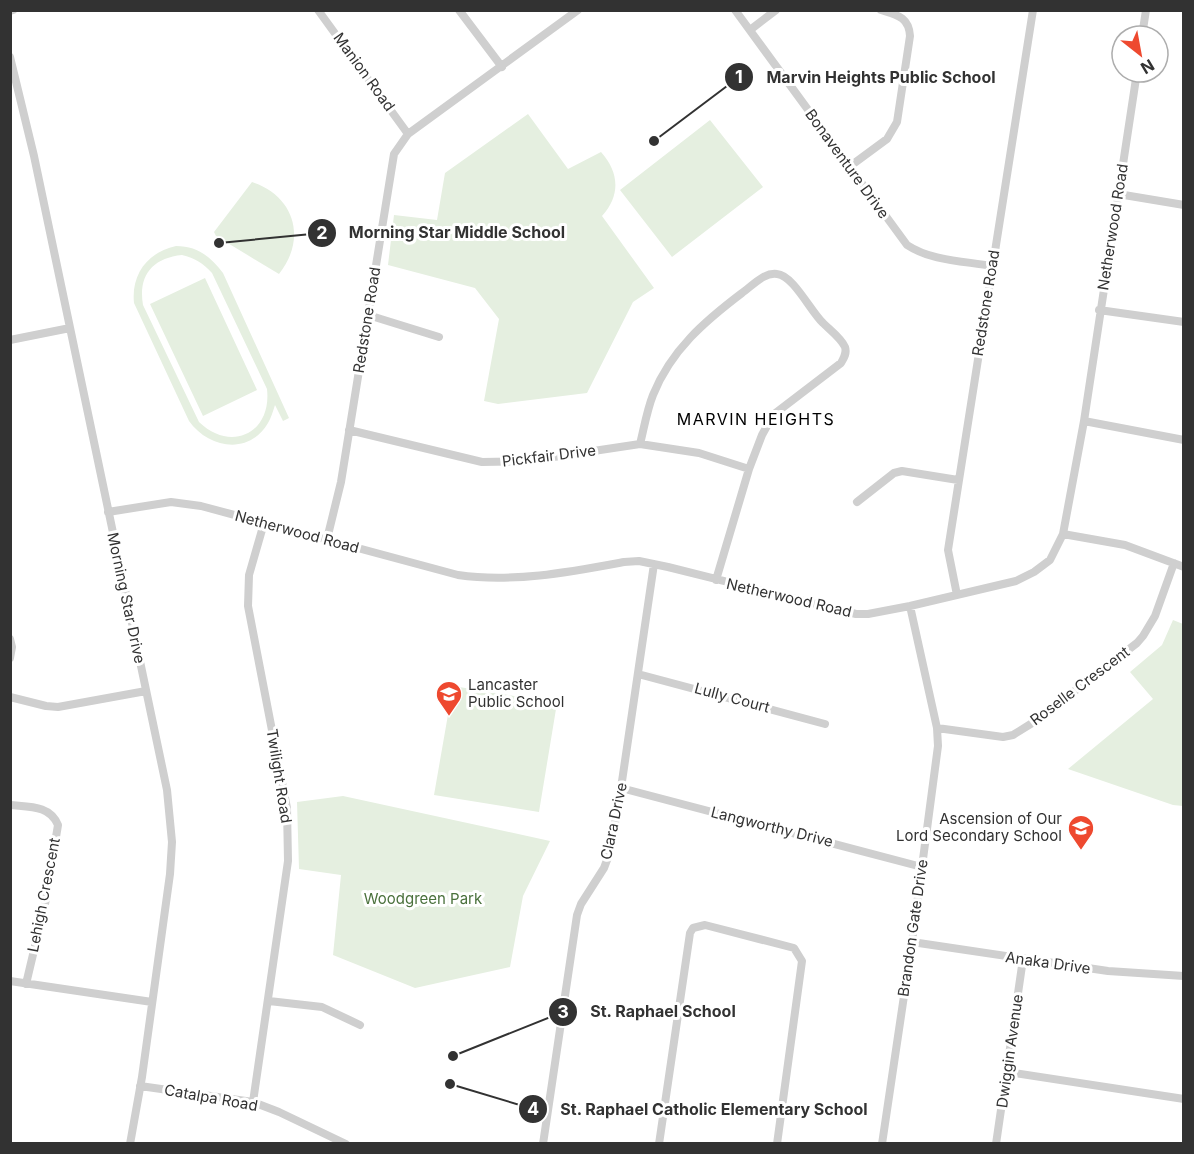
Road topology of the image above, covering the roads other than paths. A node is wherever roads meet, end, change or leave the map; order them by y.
1 (318, 10) edge
2 (459, 10) edge
3 (578, 10) edge
4 (735, 10) edge
5 (776, 10) edge
6 (881, 10) edge
7 (1033, 10) edge
8 (750, 30) junction
9 (10, 57) edge
10 (502, 67) junction
11 (12, 71) edge
12 (1135, 84) edge
13 (408, 134) junction
14 (849, 166) junction
15 (1118, 194) junction
16 (1184, 205) edge
17 (992, 266) junction
18 (1100, 310) junction
19 (368, 315) junction
20 (1184, 322) edge
21 (70, 328) junction
22 (439, 337) dead end
23 (10, 340) edge
24 (1084, 421) junction
25 (349, 430) junction
26 (1184, 440) edge
27 (640, 444) junction
28 (749, 469) junction
29 (958, 480) junction
30 (857, 502) dead end
31 (108, 512) junction
32 (264, 523) junction
33 (1063, 534) junction
34 (327, 539) junction
35 (1174, 563) junction
36 (654, 564) junction
37 (1184, 567) edge
38 (716, 580) junction
39 (957, 596) junction
40 (910, 606) junction
41 (10, 639) edge
42 (10, 658) edge
43 (638, 674) junction
44 (146, 691) junction
45 (10, 697) edge
46 (825, 723) dead end
47 (937, 728) junction
48 (621, 788) junction
49 (10, 805) edge
50 (922, 867) junction
51 (912, 942) junction
52 (1023, 959) junction
53 (1184, 975) edge
54 (10, 981) edge
55 (26, 984) junction
56 (268, 1001) junction
57 (152, 1002) junction
58 (360, 1025) dead end
59 (1008, 1072) junction
60 (140, 1086) junction
61 (1184, 1099) edge
62 (253, 1102) junction
63 (130, 1143) edge
64 (346, 1143) edge
65 (543, 1143) edge
66 (660, 1143) edge
67 (777, 1143) edge
68 (882, 1143) edge
69 (996, 1143) edge

1 - 13 street, Manion Road
2 - 10 street
3 - 10 street, Redstone Road
4 - 8 street, Bonaventure Drive
5 - 8 street
6 - 14 street
7 - 17 street, Redstone Road
8 - 14 street, Bonaventure Drive
9 - 11 street, Morning Star Drive
10 - 13 street, Redstone Road
11 - 21 street, Morning Star Drive
12 - 15 street, Netherwood Road
13 - 19 street, Redstone Road
14 - 17 street, Bonaventure Drive
15 - 16 street
15 - 18 street, Netherwood Road
17 - 29 street, Redstone Road
18 - 20 street
18 - 24 street, Netherwood Road
19 - 22 street
19 - 25 street, Redstone Road
21 - 23 street
21 - 31 street, Morning Star Drive
24 - 26 street
24 - 33 street, Netherwood Road
25 - 27 street, Pickfair Drive
25 - 34 street, Redstone Road
27 - 28 street, Pickfair Drive
27 - 28 street
28 - 38 street
29 - 30 street
29 - 39 street, Redstone Road
31 - 32 street, Netherwood Road
31 - 44 street, Morning Star Drive
32 - 34 street, Netherwood Road
32 - 56 street, Twilight Road
33 - 35 street
33 - 39 street, Netherwood Road
34 - 36 street, Netherwood Road
35 - 37 street
35 - 47 street, Roselle Crescent
36 - 38 street, Netherwood Road
36 - 43 street, Clara Drive
38 - 40 street, Netherwood Road
39 - 40 street, Netherwood Road
40 - 47 street, Brandon Gate Drive
41 - 42 street
43 - 46 street, Lully Court
43 - 48 street, Clara Drive
44 - 45 street
44 - 57 street, Morning Star Drive
47 - 50 street, Brandon Gate Drive
48 - 50 street, Langworthy Drive
48 - 65 street, Clara Drive
49 - 55 street, Lehigh Crescent
50 - 51 street, Brandon Gate Drive
51 - 52 street, Anaka Drive
51 - 68 street, Brandon Gate Drive
52 - 53 street, Anaka Drive
52 - 59 street, Dwiggin Avenue
54 - 55 street
55 - 57 street
56 - 58 street
56 - 62 street, Twilight Road
57 - 60 street, Morning Star Drive
59 - 61 street
59 - 69 street, Dwiggin Avenue
60 - 62 street, Catalpa Road
60 - 63 street, Morning Star Drive
62 - 64 street, Catalpa Road
66 - 67 street

